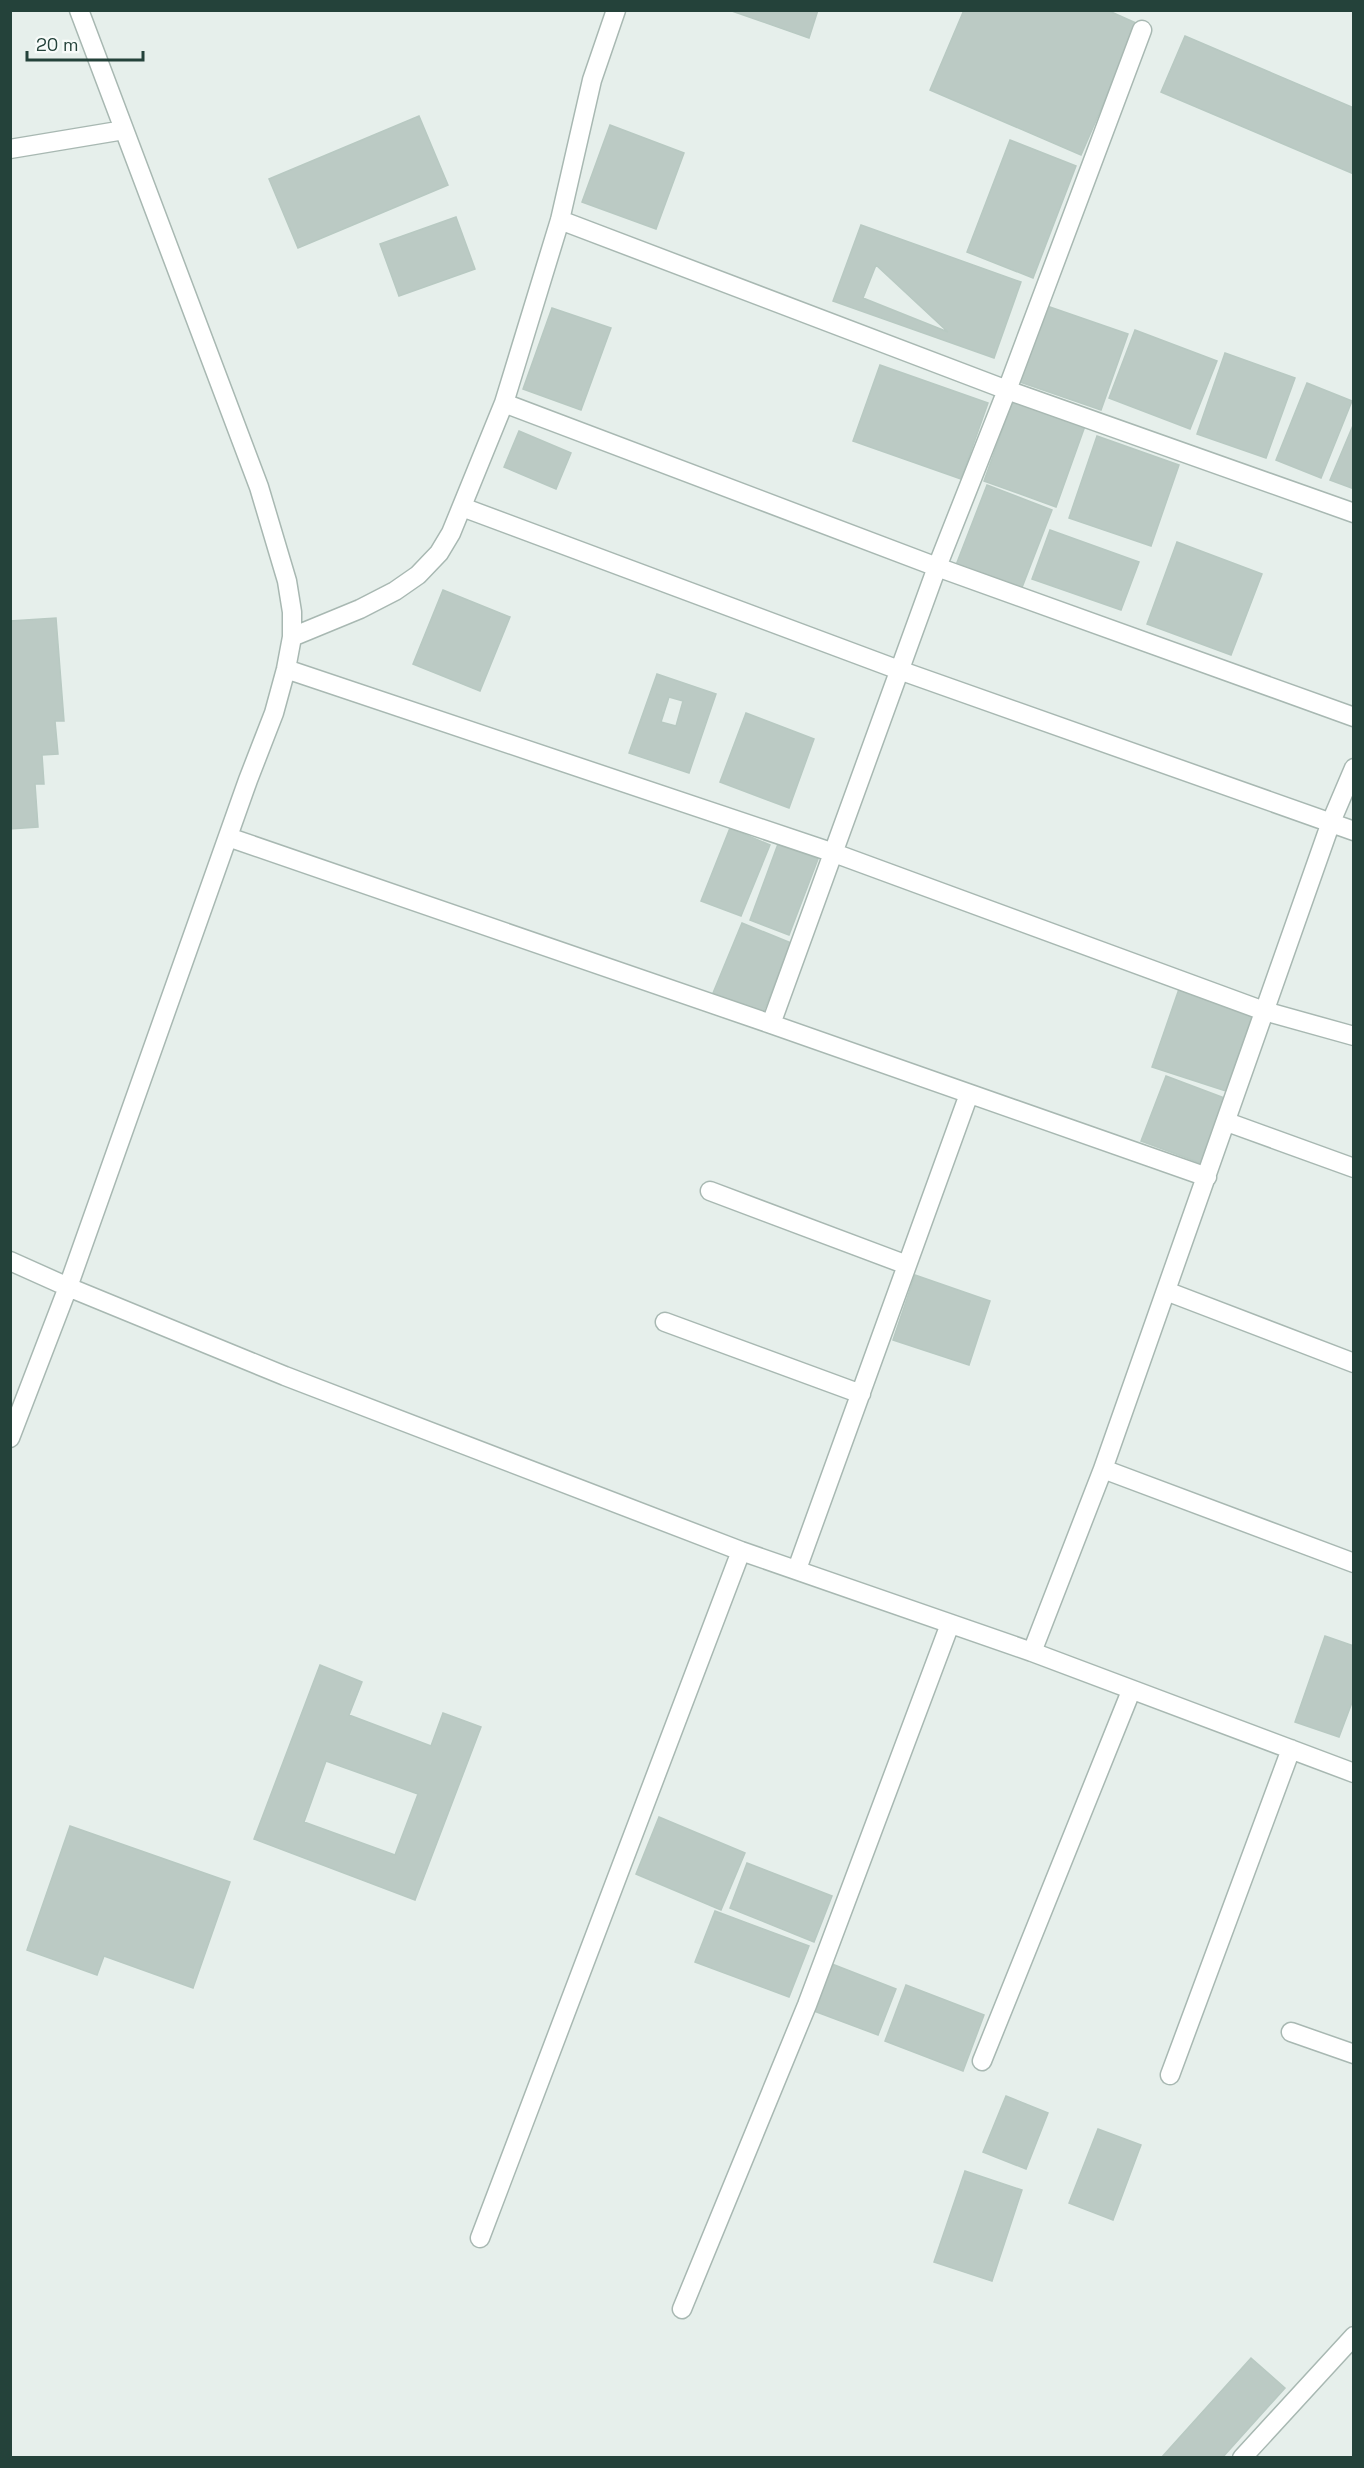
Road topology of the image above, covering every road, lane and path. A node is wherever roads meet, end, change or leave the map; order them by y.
1 (80, 10) edge
2 (616, 10) edge
3 (1142, 30) dead end
4 (124, 130) junction
5 (10, 149) edge
6 (560, 220) junction
7 (1007, 390) junction
8 (504, 403) junction
9 (462, 507) junction
10 (1353, 513) edge
11 (937, 567) junction
12 (292, 637) junction
13 (286, 669) junction
14 (899, 670) junction
15 (1353, 717) edge
16 (1353, 768) edge
17 (1331, 822) junction
18 (1353, 831) edge
19 (228, 837) junction
20 (834, 853) junction
21 (1264, 1011) junction
22 (771, 1024) junction
23 (1353, 1036) edge
24 (969, 1094) junction
25 (1227, 1122) junction
26 (1353, 1168) edge
27 (1206, 1177) junction
28 (710, 1191) dead end
29 (10, 1260) edge
30 (907, 1265) junction
31 (68, 1287) junction
32 (1166, 1291) junction
33 (665, 1322) dead end
34 (1353, 1364) edge
35 (861, 1394) junction
36 (11, 1435) edge
37 (1103, 1469) junction
38 (741, 1551) junction
39 (1353, 1563) edge
40 (797, 1569) junction
41 (950, 1624) junction
42 (1032, 1652) junction
43 (1131, 1691) junction
44 (1292, 1749) junction
45 (1353, 1773) edge
46 (1291, 2032) dead end
47 (1353, 2054) edge
48 (982, 2061) dead end
49 (1170, 2075) dead end
50 (480, 2238) dead end
51 (682, 2309) dead end
52 (1353, 2336) edge
53 (1242, 2457) edge

1 - 4 street
2 - 6 street
3 - 7 street
4 - 5 street
4 - 12 street
6 - 7 street
6 - 8 street
7 - 10 street
7 - 11 street
8 - 9 street
8 - 11 street
9 - 12 street
9 - 14 street
11 - 14 street
11 - 15 street
12 - 13 street
13 - 19 street
13 - 20 street
14 - 17 street
14 - 20 street
16 - 17 street
17 - 18 street
17 - 21 street
19 - 22 street
19 - 31 street
20 - 21 street
20 - 22 street
21 - 23 street
21 - 25 street
22 - 24 street
24 - 27 street
24 - 30 street
25 - 26 street
25 - 27 street
27 - 32 street
28 - 30 street
29 - 31 street
30 - 35 street
31 - 36 street
31 - 38 street
32 - 34 street
32 - 37 street
33 - 35 street
35 - 40 street
37 - 39 street
37 - 42 street
38 - 40 street
38 - 50 street
40 - 41 street
41 - 42 street
41 - 51 street
42 - 43 street
43 - 44 street
43 - 48 street
44 - 45 street
44 - 49 street
46 - 47 street
52 - 53 street

